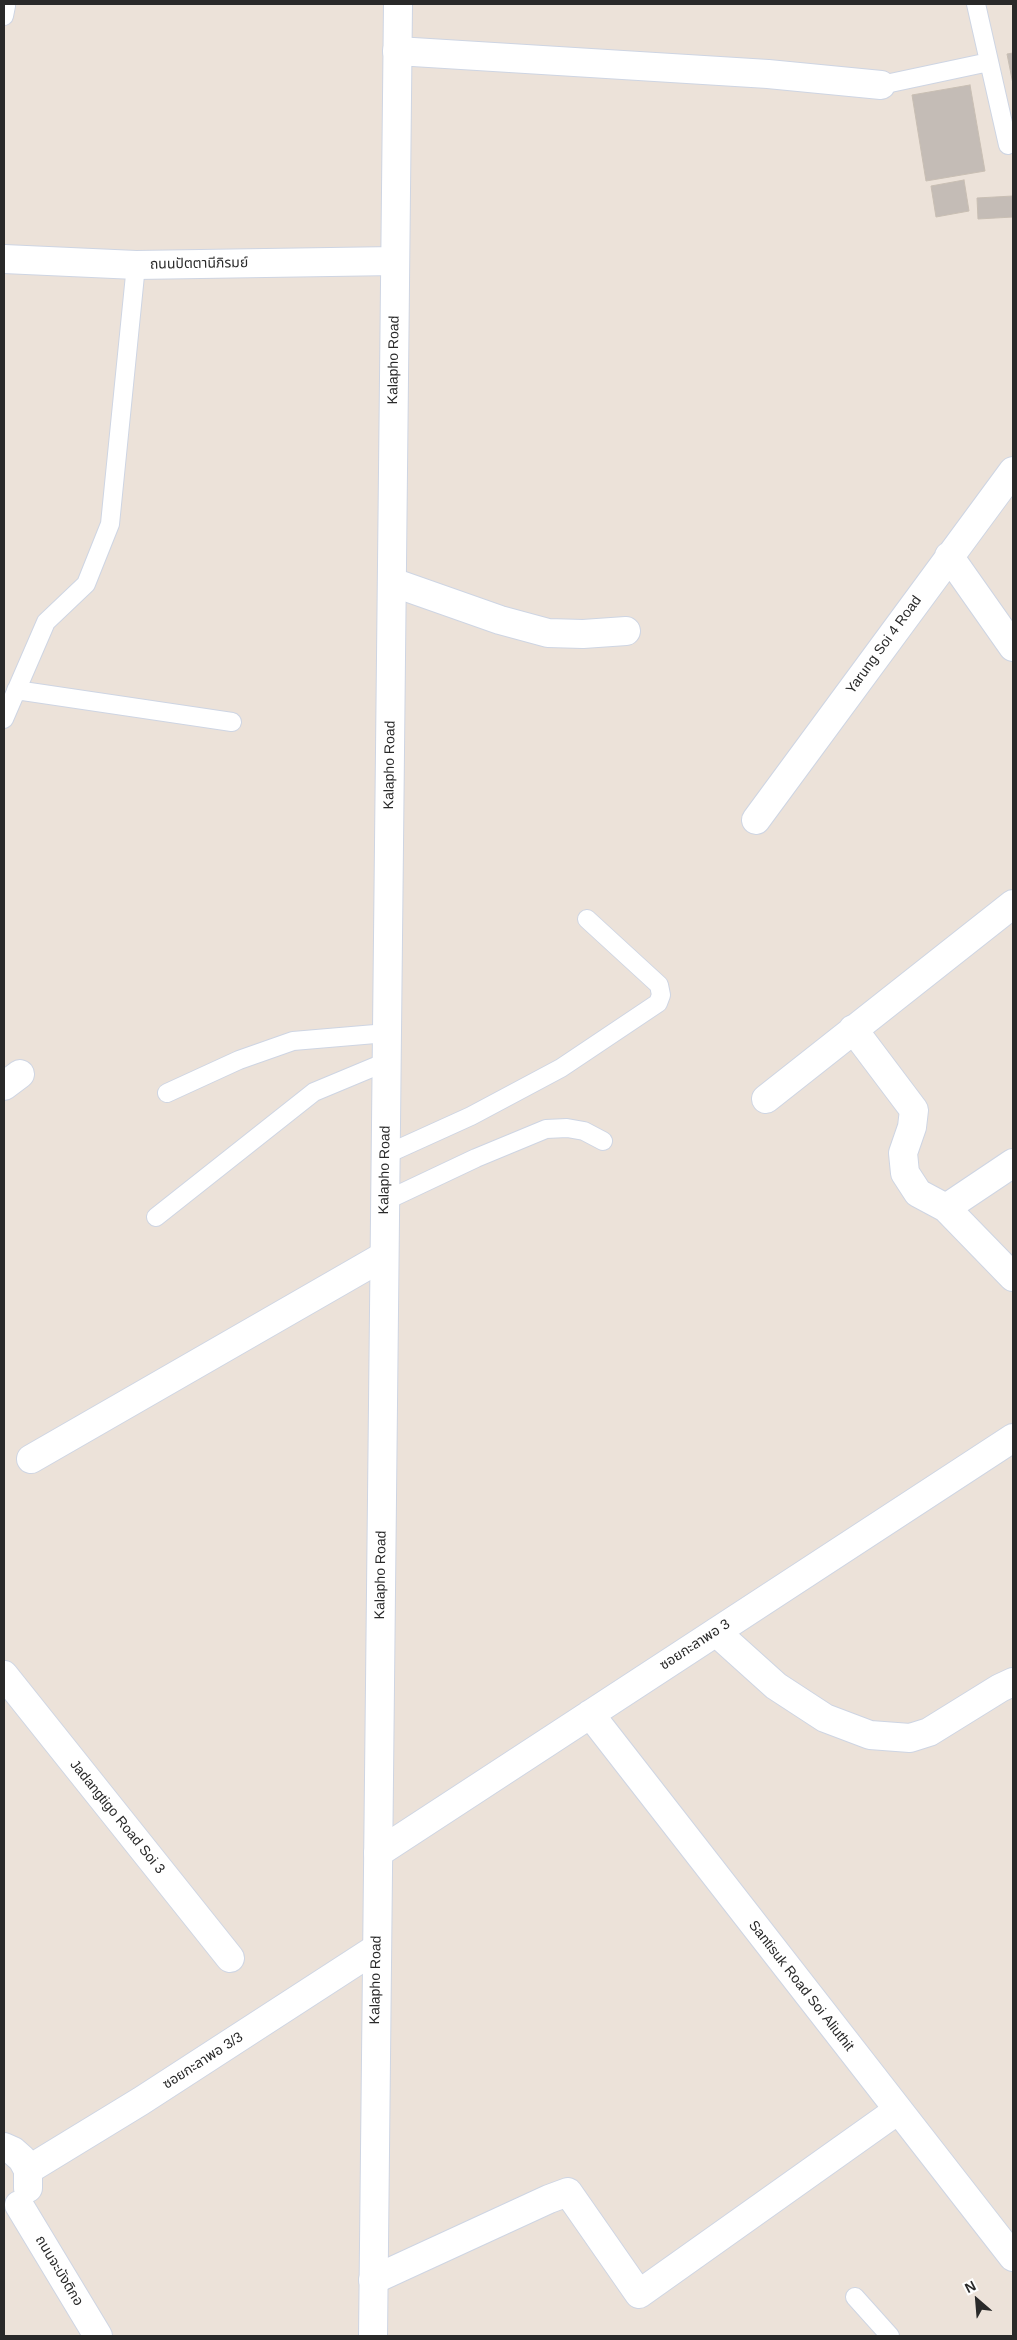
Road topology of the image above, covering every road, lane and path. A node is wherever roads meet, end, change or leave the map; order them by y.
1 (398, 4) edge
2 (976, 4) edge
3 (397, 52) junction
4 (989, 62) junction
5 (882, 85) joint
6 (1008, 145) dead end
7 (4, 259) edge
8 (395, 261) junction
9 (136, 265) junction
10 (1013, 471) edge
11 (950, 556) junction
12 (392, 582) junction
13 (626, 631) dead end
14 (1013, 648) edge
15 (16, 690) junction
16 (4, 719) edge
17 (232, 722) dead end
18 (756, 820) dead end
19 (1013, 904) edge
20 (587, 919) dead end
21 (853, 1029) junction
22 (387, 1033) junction
23 (386, 1062) junction
24 (167, 1093) dead end
25 (766, 1099) dead end
26 (603, 1140) dead end
27 (385, 1155) junction
28 (1013, 1163) edge
29 (385, 1201) junction
30 (946, 1208) junction
31 (156, 1217) dead end
32 (384, 1256) junction
33 (1013, 1277) edge
34 (1013, 1438) edge
35 (31, 1459) dead end
36 (716, 1632) junction
37 (4, 1676) edge
38 (1013, 1682) edge
39 (590, 1714) junction
40 (378, 1853) junction
41 (376, 1948) junction
42 (230, 1958) dead end
43 (898, 2110) junction
44 (4, 2147) edge
45 (28, 2170) junction
46 (12, 2210) edge
47 (1013, 2257) edge
48 (373, 2280) junction
49 (855, 2297) dead end
50 (98, 2336) edge
51 (372, 2336) edge
52 (890, 2336) edge

1 - 3 street, Kalapho Road
2 - 4 lane
3 - 5 street
3 - 8 street, Kalapho Road
4 - 5 lane
4 - 6 lane
7 - 9 street, ถนนปัตตานีภิรมย์
8 - 9 street, ถนนปัตตานีภิรมย์
8 - 12 street, Kalapho Road
9 - 15 lane
10 - 11 street, Yarung Soi 4 Road
11 - 14 street
11 - 18 street, Yarung Soi 4 Road
12 - 13 street
12 - 22 street, Kalapho Road
15 - 16 lane
15 - 17 lane
19 - 21 street
20 - 27 lane
21 - 25 street
21 - 30 street
22 - 23 street, Kalapho Road
22 - 24 lane
23 - 27 street, Kalapho Road
23 - 31 lane
26 - 29 lane
27 - 29 street, Kalapho Road
28 - 30 street
29 - 32 street, Kalapho Road
30 - 33 street
32 - 35 street
32 - 40 street, Kalapho Road
34 - 36 street, ซอยกะลาพอ 3
36 - 38 street
36 - 39 street, ซอยกะลาพอ 3
37 - 42 street, Jadangtigo Road Soi 3
39 - 40 street, ซอยกะลาพอ 3
39 - 43 street, Santisuk Road Soi Aliuthit
40 - 41 street, Kalapho Road
41 - 45 street, ซอยกะลาพอ 3/3
41 - 48 street, Kalapho Road
43 - 47 street, Santisuk Road Soi Aliuthit
43 - 48 street
44 - 45 street
45 - 46 street
46 - 50 street, ถนนจะบังติกอ
48 - 51 street, Kalapho Road
49 - 52 lane

